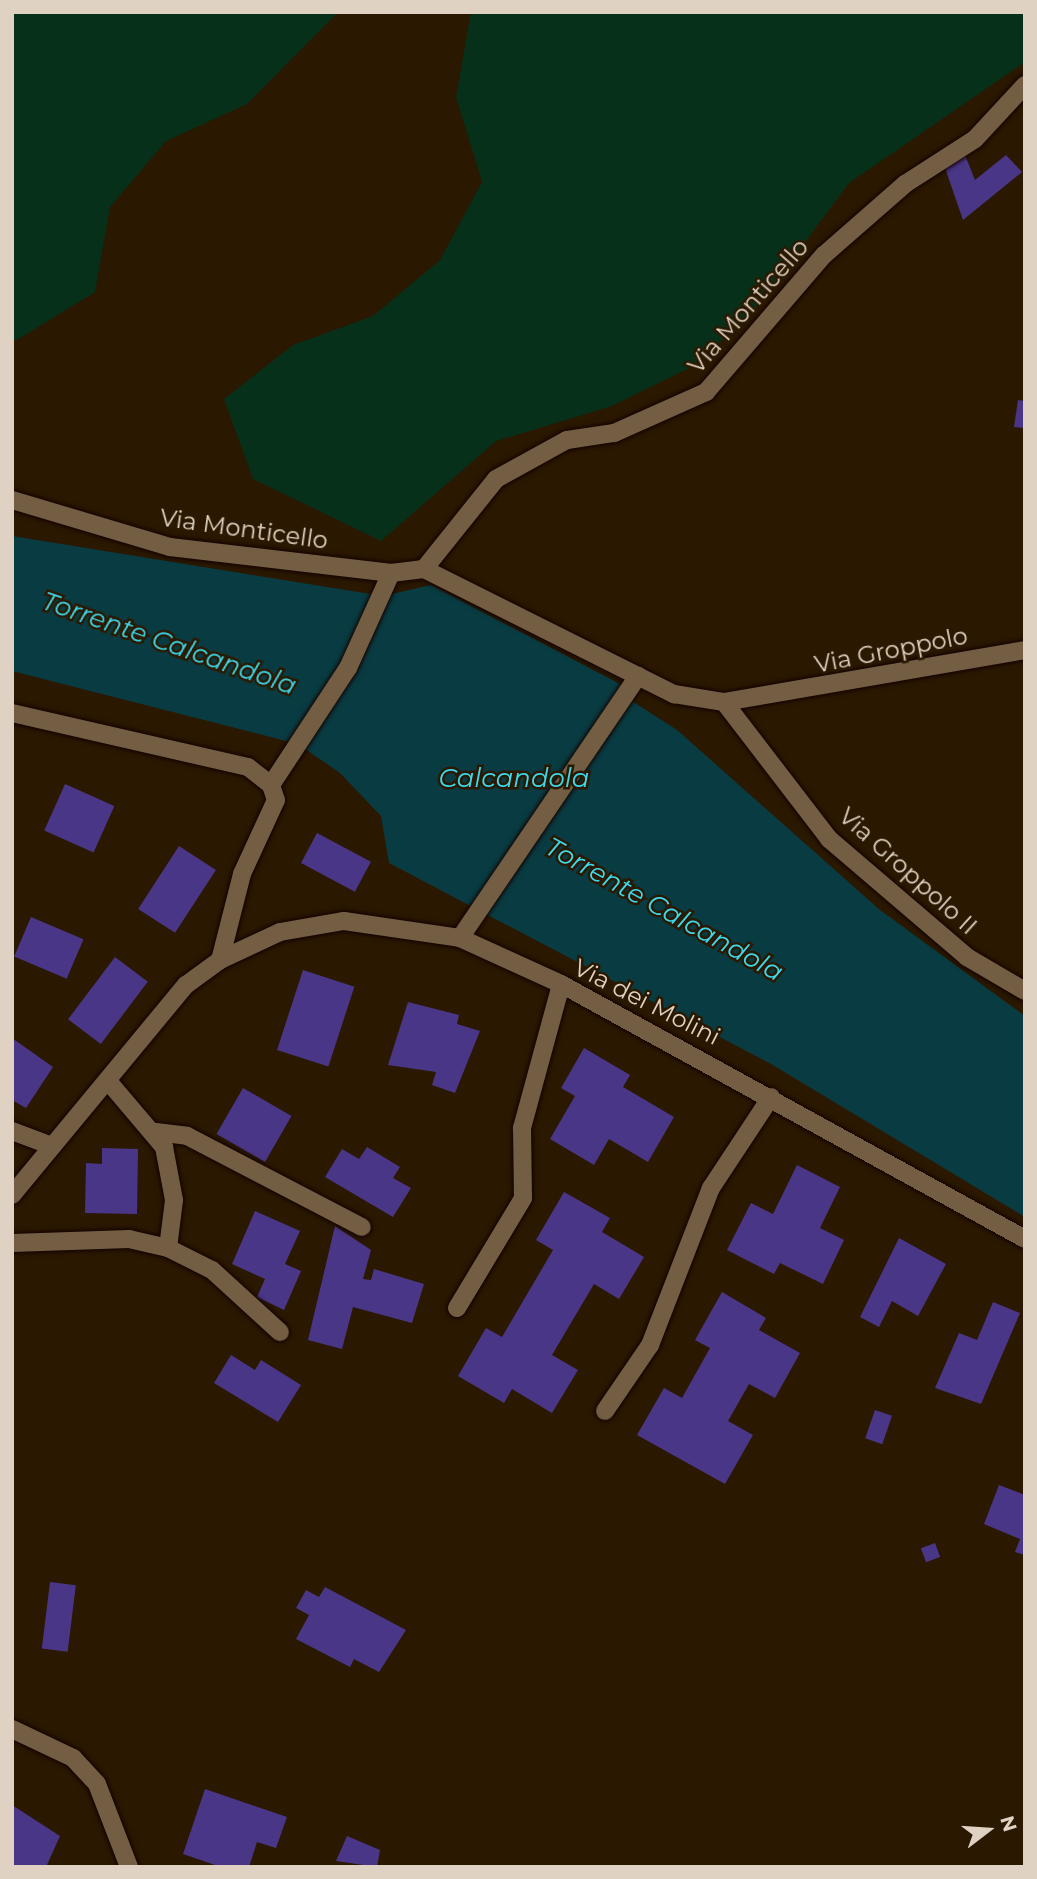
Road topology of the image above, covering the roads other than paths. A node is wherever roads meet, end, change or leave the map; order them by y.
1 (1025, 85) edge
2 (12, 500) edge
3 (424, 569) junction
4 (391, 573) junction
5 (1025, 650) edge
6 (633, 683) junction
7 (724, 702) junction
8 (12, 713) edge
9 (271, 785) junction
10 (460, 937) junction
11 (220, 960) junction
12 (561, 984) junction
13 (1025, 991) edge
14 (108, 1081) junction
15 (771, 1097) junction
16 (12, 1131) edge
17 (156, 1132) junction
18 (52, 1146) junction
19 (12, 1195) edge
20 (362, 1227) dead end
21 (1025, 1239) edge
22 (12, 1243) edge
23 (168, 1248) junction
24 (457, 1308) dead end
25 (280, 1332) dead end
26 (605, 1411) dead end
27 (12, 1729) edge
28 (129, 1867) edge

1 - 3 street, Via Monticello
2 - 4 street, Via Monticello
3 - 4 street, Via Monticello
3 - 6 street, Via Groppolo
4 - 9 street
5 - 7 street, Via Groppolo
6 - 7 street, Via Groppolo
6 - 10 street
7 - 13 street, Via Groppolo II
8 - 9 street
9 - 11 street
10 - 11 street, Via dei Molini
10 - 12 street, Via dei Molini
11 - 14 street, Via dei Molini
12 - 15 street, Via dei Molini
12 - 24 street
14 - 17 street
14 - 18 street, Via dei Molini
15 - 21 street, Via dei Molini
15 - 26 street
16 - 18 street
17 - 20 street
17 - 23 street
18 - 19 street, Via dei Molini
22 - 23 street
23 - 25 street
27 - 28 street

